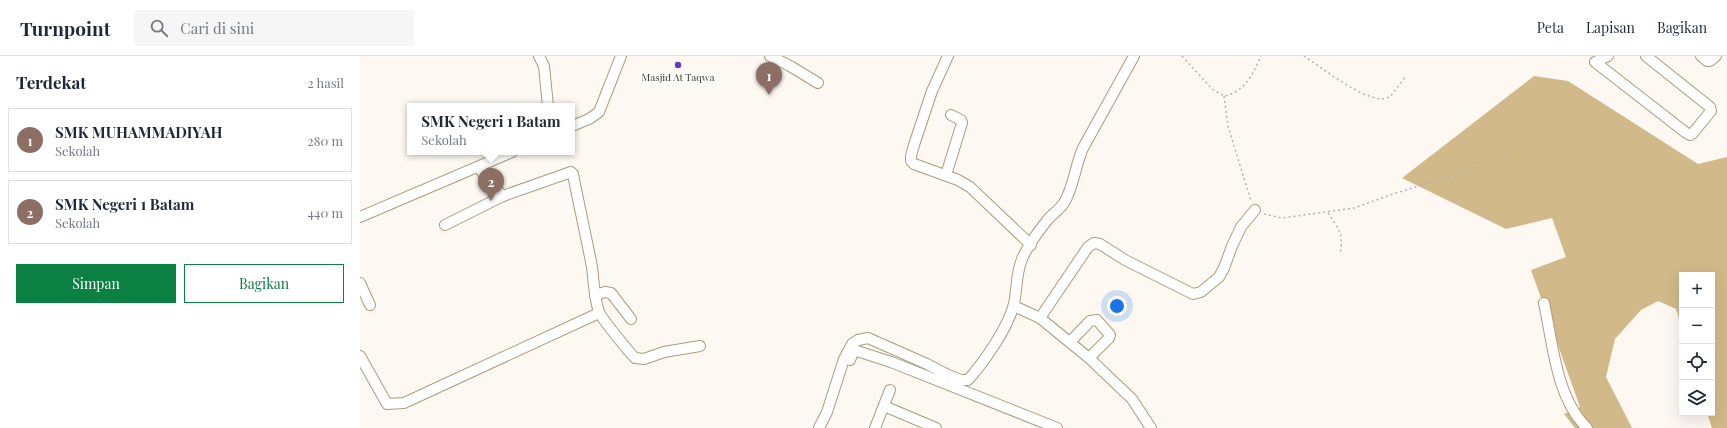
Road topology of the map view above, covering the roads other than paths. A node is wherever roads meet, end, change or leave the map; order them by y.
1 (539, 56) edge
2 (621, 56) edge
3 (770, 56) edge
4 (948, 56) edge
5 (1134, 56) edge
6 (1608, 56) edge
7 (1646, 56) edge
8 (1701, 56) edge
9 (1716, 56) edge
10 (1591, 59) edge
11 (818, 82) dead end
12 (548, 103) edge
13 (951, 115) dead end
14 (575, 125) edge
15 (505, 155) edge
16 (478, 166) junction
17 (946, 175) junction
18 (502, 196) junction
19 (1255, 210) road end
20 (360, 217) edge
21 (446, 225) dead end
22 (1031, 245) junction
23 (360, 285) edge
24 (594, 294) junction
25 (1544, 303) dead end
26 (370, 305) dead end
27 (1014, 306) junction
28 (599, 313) junction
29 (631, 318) dead end
30 (1040, 318) junction
31 (1070, 342) junction
32 (700, 346) dead end
33 (360, 356) edge
34 (1088, 358) junction
35 (890, 390) dead end
36 (884, 406) junction
37 (819, 428) edge
38 (825, 428) edge
39 (875, 428) edge
40 (936, 428) edge
41 (1057, 428) edge
42 (1151, 428) edge
43 (1587, 428) edge

1 - 12 street
2 - 14 street
3 - 11 street
4 - 17 street
5 - 22 street
6 - 10 street
7 - 10 street
8 - 9 street
13 - 17 street
15 - 16 street
16 - 18 street
16 - 20 street
17 - 22 street
18 - 21 street
18 - 24 street
19 - 30 street
22 - 27 street
23 - 26 street
24 - 28 street
24 - 29 street
25 - 43 street
27 - 30 street
27 - 37 street
28 - 32 street
28 - 33 street
30 - 31 street
31 - 34 street
31 - 34 street
34 - 42 street
35 - 36 street
36 - 39 street
36 - 40 street
38 - 41 street

